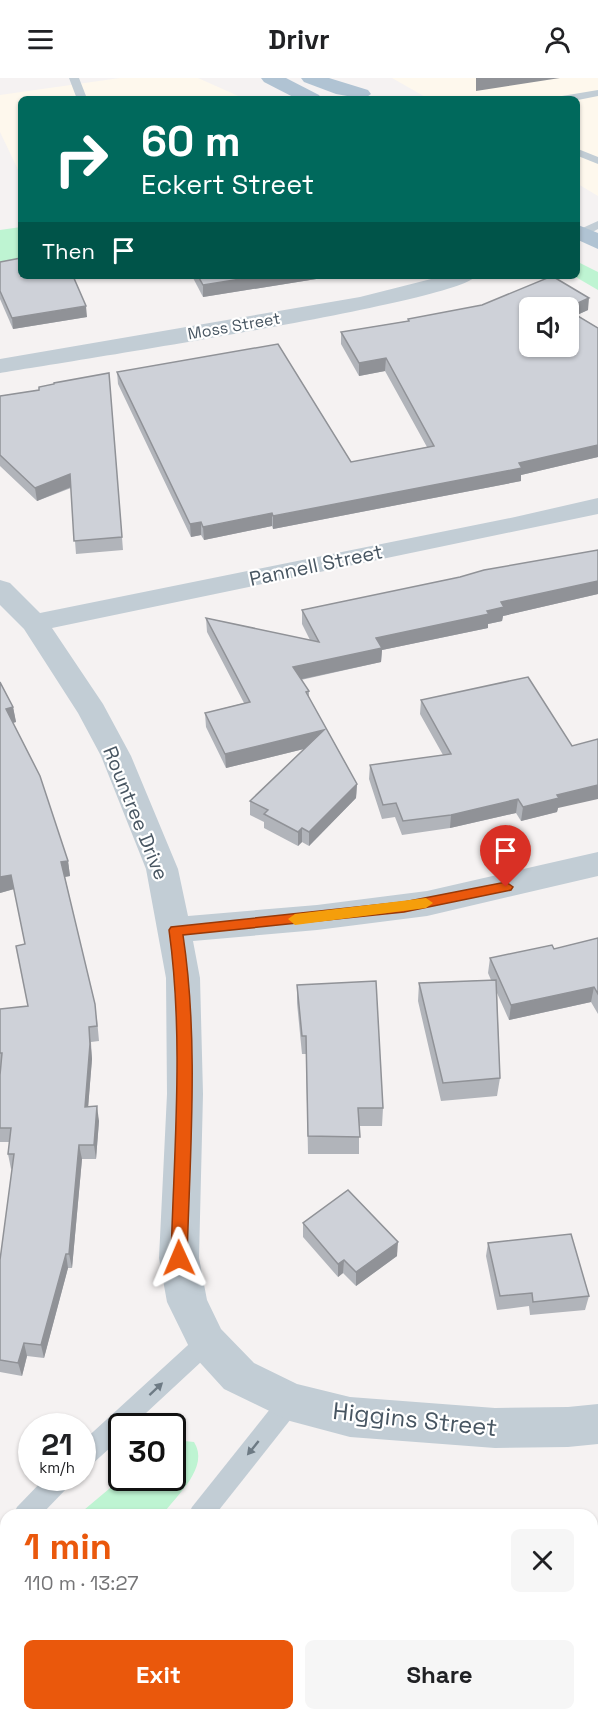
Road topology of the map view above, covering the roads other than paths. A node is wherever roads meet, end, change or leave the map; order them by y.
1 (74, 78) edge
2 (271, 78) edge
3 (311, 78) edge
4 (339, 78) edge
5 (359, 90) edge
6 (598, 93) edge
7 (81, 96) edge
8 (306, 96) edge
9 (580, 96) edge
10 (580, 153) edge
11 (598, 161) edge
12 (456, 279) edge
13 (0, 366) edge
14 (598, 506) edge
15 (0, 589) edge
16 (34, 623) junction
17 (598, 864) edge
18 (176, 930) junction
19 (207, 1342) junction
20 (238, 1376) joint
21 (290, 1402) junction
22 (598, 1424) edge
23 (96, 1445) edge
24 (49, 1491) edge
25 (31, 1509) edge
26 (205, 1509) edge

1 - 7 lane
2 - 8 main road
3 - 5 main road
4 - 5 main road
6 - 9 lane
10 - 11 lane
12 - 13 street, Moss Street
14 - 16 street, Pannell Street
15 - 16 street, Rountree Drive
16 - 18 street, Rountree Drive
17 - 18 street
18 - 19 street, Rountree Drive
19 - 20 street, Rountree Drive
23 -> 19 lane
20 - 21 street, Higgins Street
21 - 22 street, Higgins Street
21 -> 26 lane
24 - 25 lane

